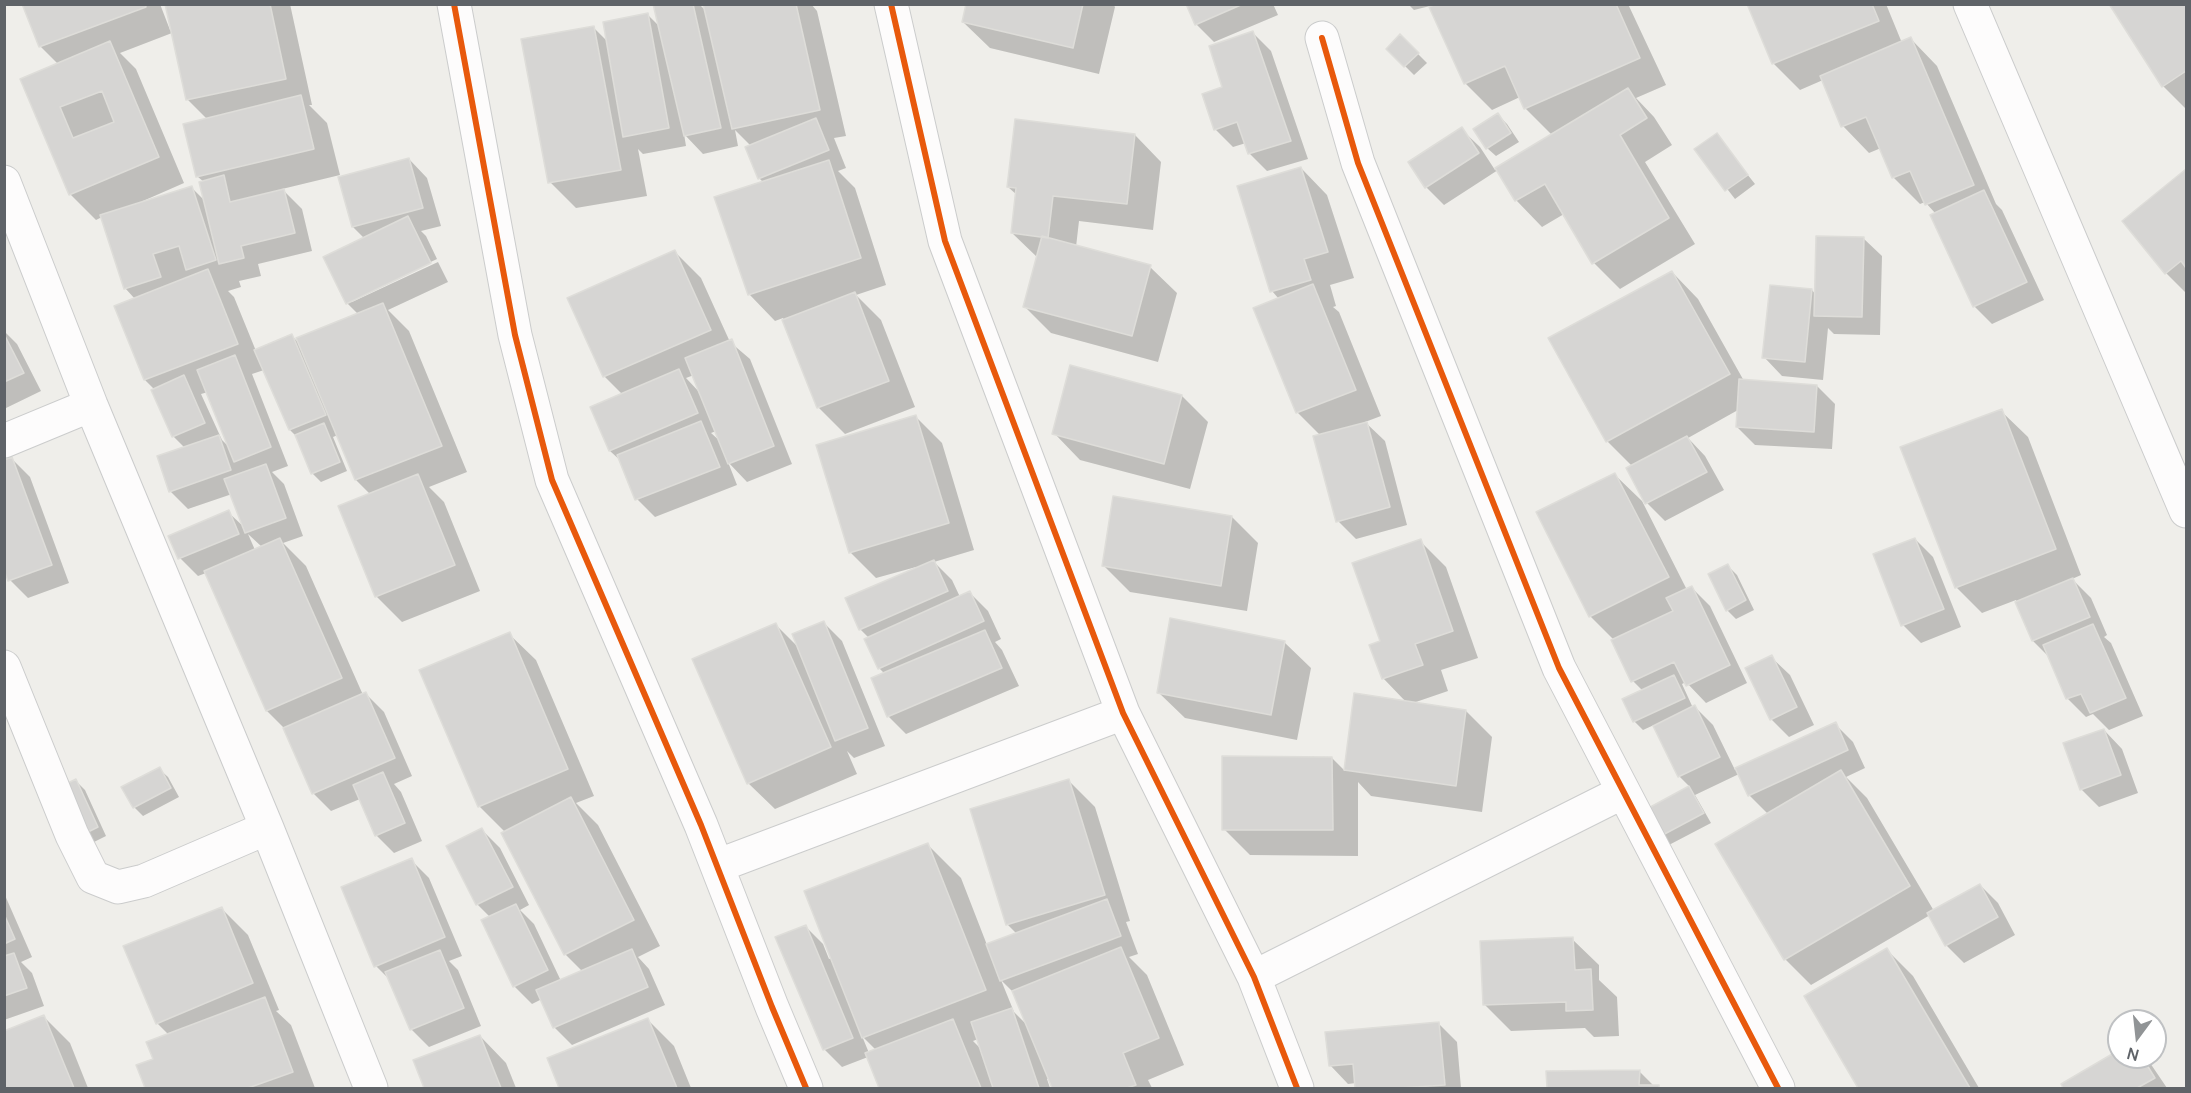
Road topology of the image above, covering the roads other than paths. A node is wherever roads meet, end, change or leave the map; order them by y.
1 (454, 4) edge
2 (891, 4) edge
3 (1971, 4) edge
4 (1322, 38) dead end
5 (4, 182) edge
6 (91, 405) junction
7 (4, 441) edge
8 (2187, 511) edge
9 (4, 666) edge
10 (1123, 713) junction
11 (1623, 792) junction
12 (267, 828) junction
13 (717, 866) junction
14 (1254, 977) junction
15 (371, 1089) edge
16 (806, 1089) edge
17 (1297, 1089) edge
18 (1778, 1089) edge

1 - 13 street
2 - 10 street
3 - 8 street
4 - 11 street
5 - 6 street
6 - 7 street
6 - 12 street
9 - 12 street
10 - 13 street
10 - 14 street
11 - 14 street
11 - 18 street
12 - 15 street
13 - 16 street
14 - 17 street

